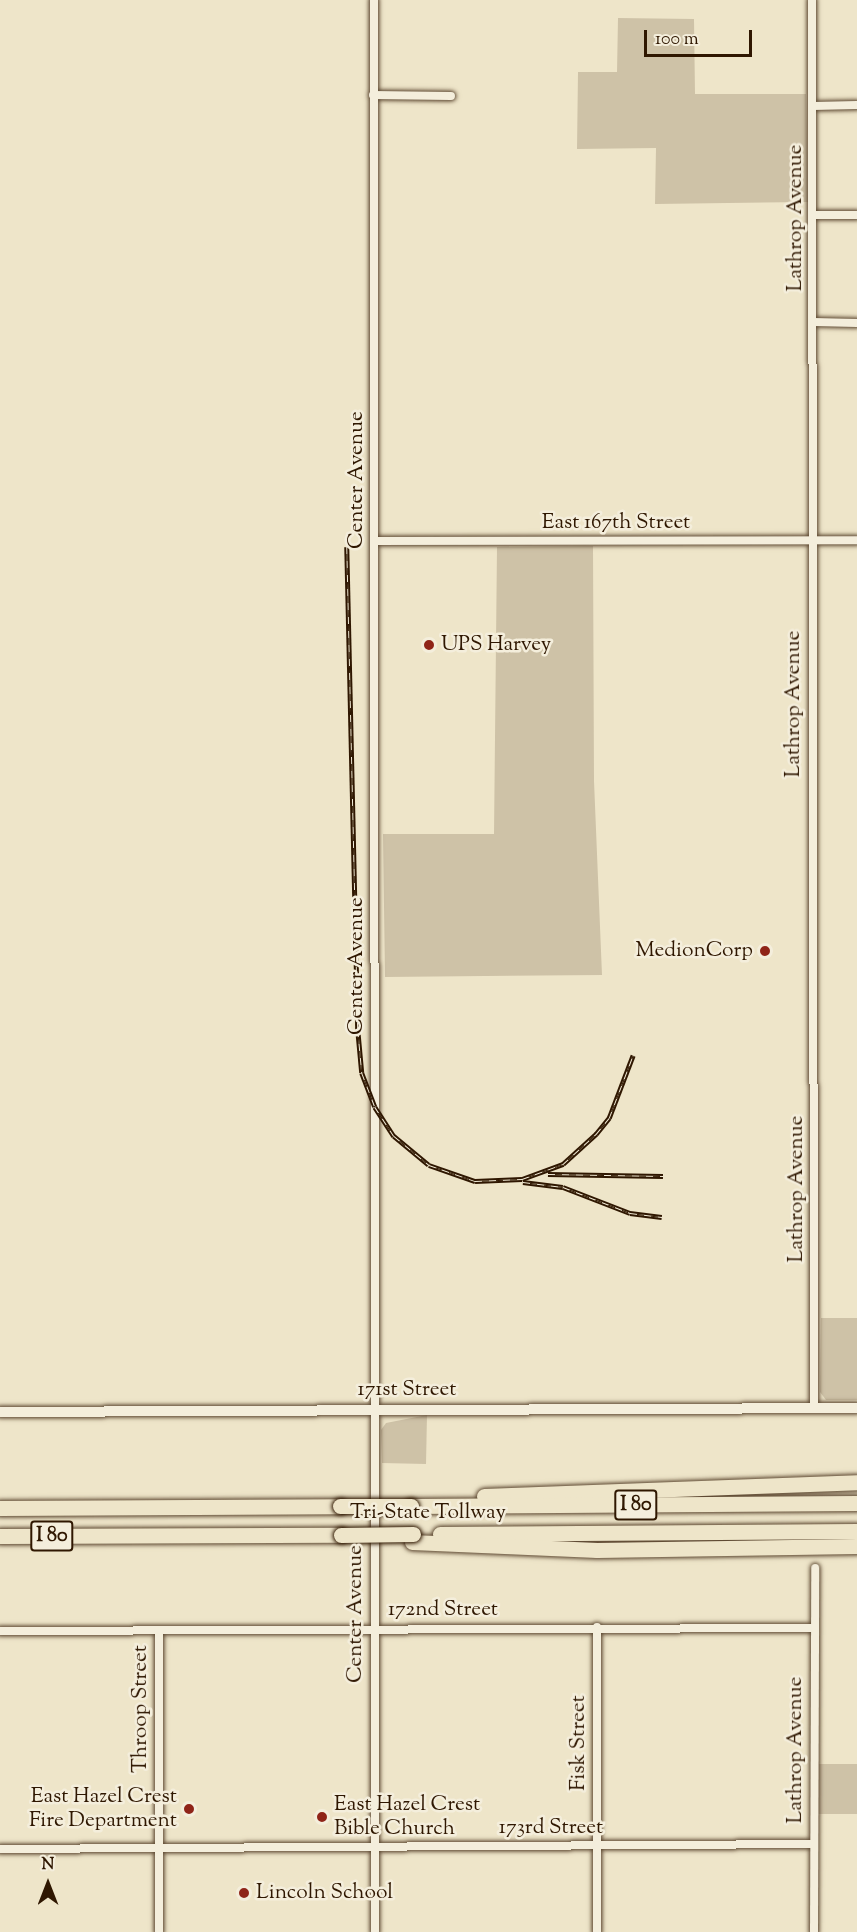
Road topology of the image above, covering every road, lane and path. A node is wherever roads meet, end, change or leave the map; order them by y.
1 (374, 0) edge
2 (812, 0) edge
3 (373, 95) junction
4 (451, 96) dead end
5 (857, 105) edge
6 (813, 106) junction
7 (815, 215) junction
8 (857, 215) edge
9 (814, 322) junction
10 (857, 323) edge
11 (811, 540) junction
12 (857, 540) edge
13 (375, 541) junction
14 (814, 1407) junction
15 (857, 1408) edge
16 (375, 1409) junction
17 (0, 1412) edge
18 (852, 1484) edge
19 (857, 1503) edge
20 (413, 1506) junction
21 (0, 1508) edge
22 (857, 1531) edge
23 (0, 1536) edge
24 (413, 1538) junction
25 (857, 1546) edge
26 (736, 1548) junction
27 (857, 1553) edge
28 (815, 1568) dead end
29 (597, 1627) junction
30 (815, 1628) junction
31 (374, 1629) junction
32 (159, 1630) junction
33 (0, 1631) edge
34 (814, 1844) junction
35 (597, 1845) junction
36 (375, 1846) junction
37 (159, 1848) junction
38 (0, 1849) edge
39 (159, 1932) edge
40 (375, 1932) edge
41 (597, 1932) edge
42 (814, 1932) edge

1 - 3 street, Center Avenue
2 - 6 street, Lathrop Avenue
3 - 4 street
3 - 13 street, Center Avenue
5 - 6 street
6 - 7 street, Lathrop Avenue
7 - 8 street
7 - 9 street, Lathrop Avenue
9 - 10 street
9 - 11 street, Lathrop Avenue
11 - 12 street, East 167th Street
11 - 13 street, East 167th Street
11 - 14 street, Lathrop Avenue
13 - 16 street, Center Avenue
14 - 15 street, 171st Street
14 - 16 street, 171st Street
16 - 17 street, 171st Street
16 - 31 street, Center Avenue
18 - 20 highway
19 - 20 highway, Tri-State Tollway / I 80
20 - 21 highway, Tri-State Tollway / I 80, bridge
22 - 24 highway, Tri-State Tollway / I 80
23 - 24 highway, Tri-State Tollway / I 80, bridge
24 - 26 highway
25 - 26 highway
26 - 27 highway
28 - 30 street, Lathrop Avenue
29 - 30 street, 172nd Street
29 - 31 street, 172nd Street
29 - 35 street, Fisk Street
30 - 34 street, Lathrop Avenue
31 - 32 street, 172nd Street
31 - 36 street, Center Avenue
32 - 33 street, 172nd Street
32 - 37 street, Throop Street
34 - 35 street, 173rd Street
34 - 42 street, Lathrop Avenue
35 - 36 street, 173rd Street
35 - 41 street, Fisk Street
36 - 37 street, 173rd Street
36 - 40 street, Center Avenue
37 - 38 street, 173rd Street
37 - 39 street, Throop Street

